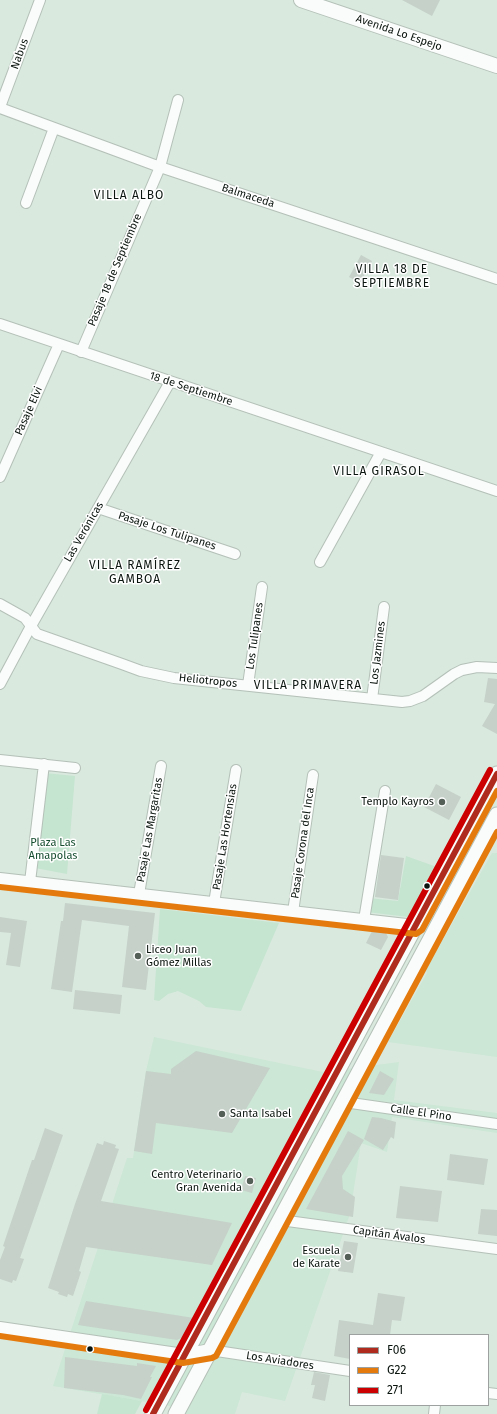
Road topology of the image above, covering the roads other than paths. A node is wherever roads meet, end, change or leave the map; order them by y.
1 (40, 0) edge
2 (301, 0) edge
3 (497, 66) edge
4 (178, 100) dead end
5 (0, 108) edge
6 (54, 128) junction
7 (160, 167) junction
8 (26, 203) dead end
9 (497, 279) edge
10 (0, 324) edge
11 (59, 344) junction
12 (81, 352) junction
13 (170, 382) junction
14 (381, 452) junction
15 (0, 478) edge
16 (497, 491) edge
17 (98, 508) junction
18 (235, 554) dead end
19 (320, 562) dead end
20 (262, 587) dead end
21 (0, 604) edge
22 (384, 607) dead end
23 (31, 626) junction
24 (497, 668) edge
25 (0, 684) edge
26 (248, 685) junction
27 (372, 699) junction
28 (0, 760) edge
29 (44, 764) junction
30 (161, 766) dead end
31 (75, 768) dead end
32 (236, 770) dead end
33 (497, 774) edge
34 (313, 775) dead end
35 (385, 791) dead end
36 (497, 815) edge
37 (0, 879) edge
38 (30, 882) junction
39 (139, 894) junction
40 (214, 903) junction
41 (293, 912) junction
42 (364, 920) junction
43 (415, 926) junction
44 (424, 951) junction
45 (332, 1080) junction
46 (344, 1102) junction
47 (497, 1124) edge
48 (280, 1220) junction
49 (497, 1249) edge
50 (0, 1328) edge
51 (210, 1350) junction
52 (184, 1355) junction
53 (349, 1371) edge
54 (153, 1414) edge
55 (176, 1414) edge

1 - 5 street, Nabus
2 - 3 main road, Avenida Lo Espejo
4 - 7 street, Pasaje 18 de Septiembre
5 - 6 street, Balmaceda
6 - 7 street, Balmaceda
6 - 8 street
7 - 9 street, Balmaceda
7 - 12 street, Pasaje 18 de Septiembre
10 - 11 street, 18 de Septiembre
11 - 12 street, 18 de Septiembre
11 - 15 street, Pasaje Elvi
12 - 13 street, 18 de Septiembre
13 - 14 street, 18 de Septiembre
13 - 17 street, Las Verónicas
14 - 16 street, 18 de Septiembre
14 - 19 street
17 - 18 street, Pasaje Los Tulipanes
17 - 23 street, Las Verónicas
20 - 26 street, Los Tulipanes
21 - 23 street, Heliotropos
22 - 27 street, Los Jazmines
23 - 25 street, Las Verónicas
23 - 26 street, Heliotropos
24 - 27 street, Heliotropos
26 - 27 street, Heliotropos
28 - 29 street
29 - 31 street
29 - 38 street
30 - 39 street, Pasaje Las Margaritas
32 - 40 street, Pasaje Las Hortensias
33 - 43 main road
34 - 41 street, Pasaje Corona del Inca
35 - 42 street
36 - 44 main road
37 - 38 street
38 - 39 street
39 - 40 street
40 - 41 street
41 - 42 street
42 - 43 street
43 - 44 main road
43 - 45 main road
44 - 46 main road
45 - 46 main road
45 - 52 main road
46 - 47 street, Calle El Pino
46 - 48 main road
48 - 49 street, Capitán Ávalos
48 - 51 main road
50 - 52 street
51 - 52 street
51 - 53 street, Los Aviadores
51 - 55 main road
52 - 54 main road

